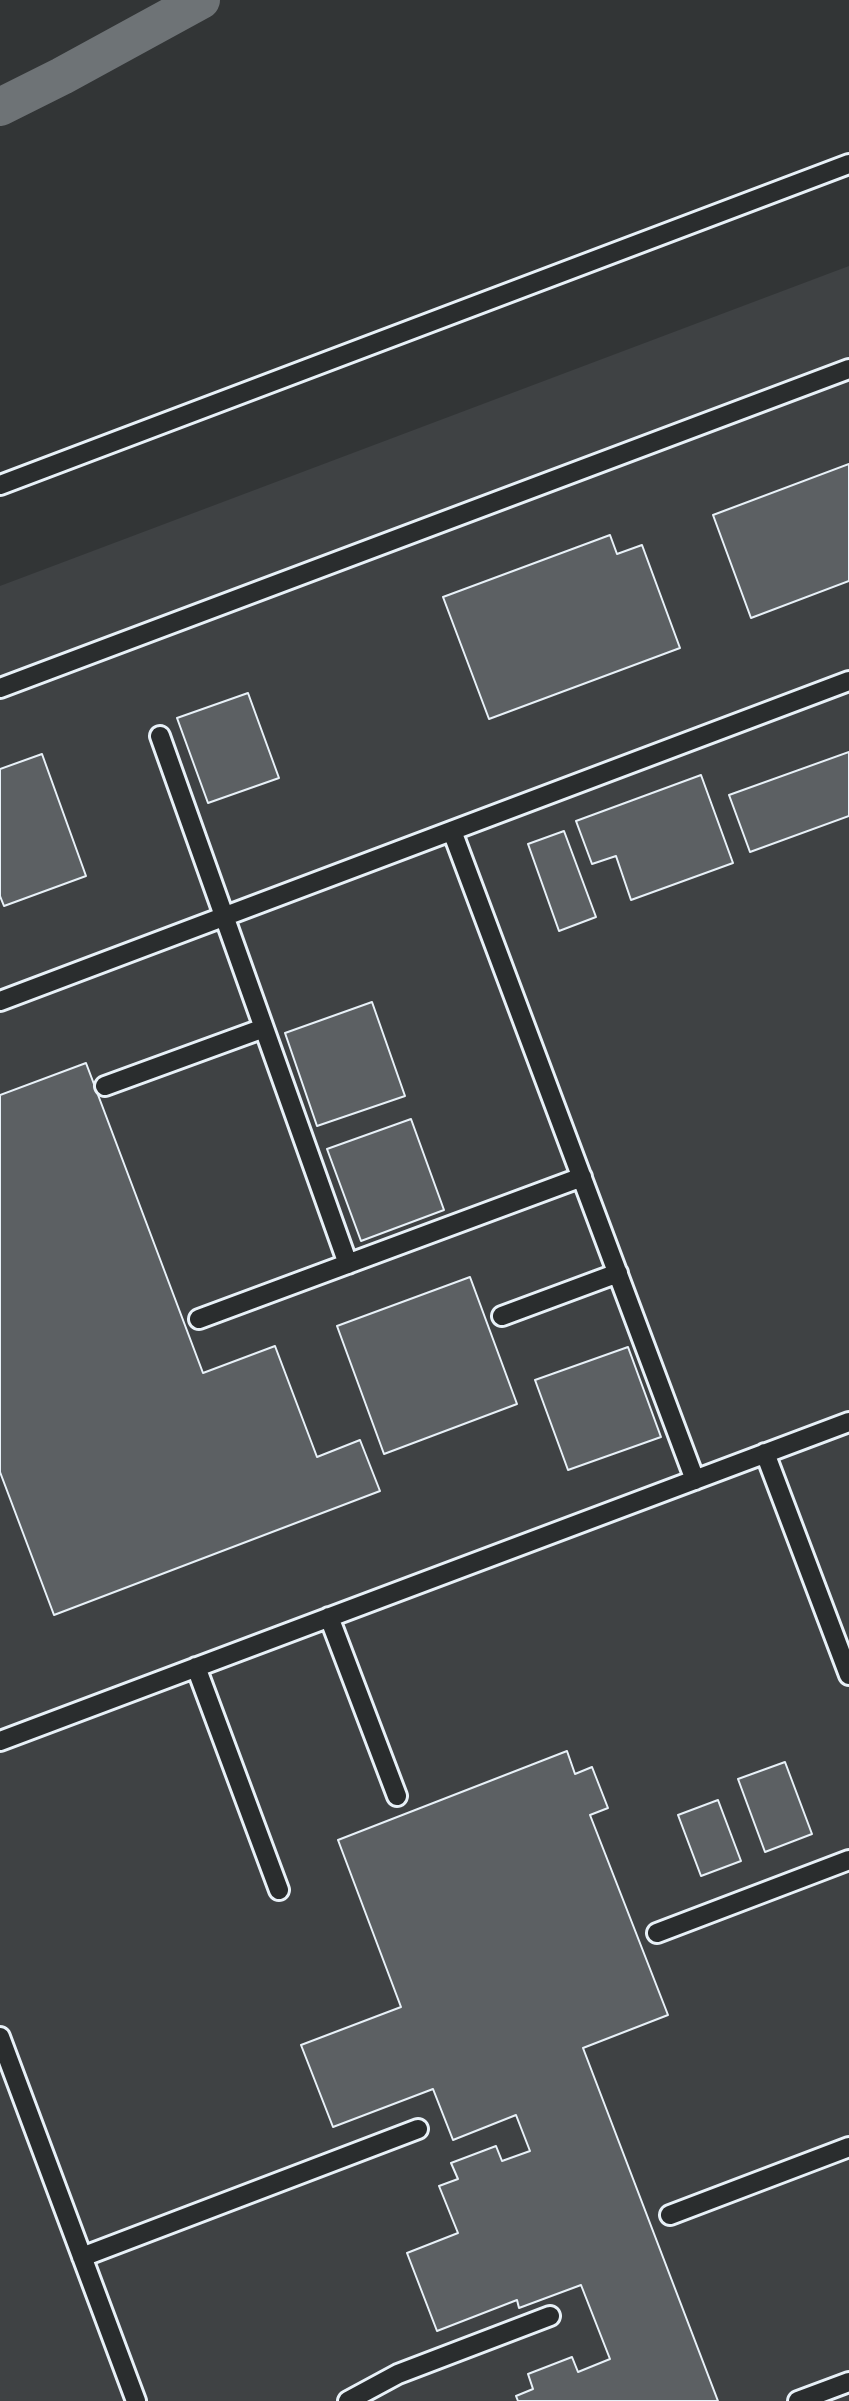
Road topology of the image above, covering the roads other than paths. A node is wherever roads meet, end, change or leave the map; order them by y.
1 (849, 164) edge
2 (849, 369) edge
3 (0, 485) edge
4 (849, 681) edge
5 (0, 688) edge
6 (160, 736) dead end
7 (452, 831) junction
8 (224, 917) junction
9 (0, 1001) edge
10 (264, 1028) junction
11 (105, 1086) dead end
12 (582, 1177) junction
13 (348, 1264) junction
14 (618, 1273) junction
15 (502, 1316) dead end
16 (199, 1319) dead end
17 (849, 1422) edge
18 (765, 1453) junction
19 (695, 1480) junction
20 (329, 1617) junction
21 (196, 1667) junction
22 (849, 1675) edge
23 (0, 1741) edge
24 (397, 1796) dead end
25 (849, 1860) edge
26 (279, 1890) dead end
27 (657, 1933) dead end
28 (0, 2037) edge
29 (418, 2129) dead end
30 (849, 2147) edge
31 (670, 2215) dead end
32 (82, 2257) junction
33 (550, 2316) dead end
34 (849, 2382) edge
35 (136, 2401) edge
36 (348, 2401) edge
37 (798, 2401) edge

1 - 3 lane
2 - 5 lane
4 - 7 lane
6 - 8 lane
7 - 8 lane
7 - 12 lane
8 - 9 lane
8 - 10 lane
10 - 11 lane
10 - 13 lane
12 - 13 lane
12 - 14 lane
13 - 16 lane
14 - 15 lane
14 - 19 lane
17 - 18 lane
18 - 19 lane
18 - 22 lane
19 - 20 lane
20 - 21 lane
20 - 24 lane
21 - 23 lane
21 - 26 lane
25 - 27 lane
28 - 32 lane
29 - 32 lane
30 - 31 lane
32 - 35 lane
33 - 36 lane
34 - 37 lane

